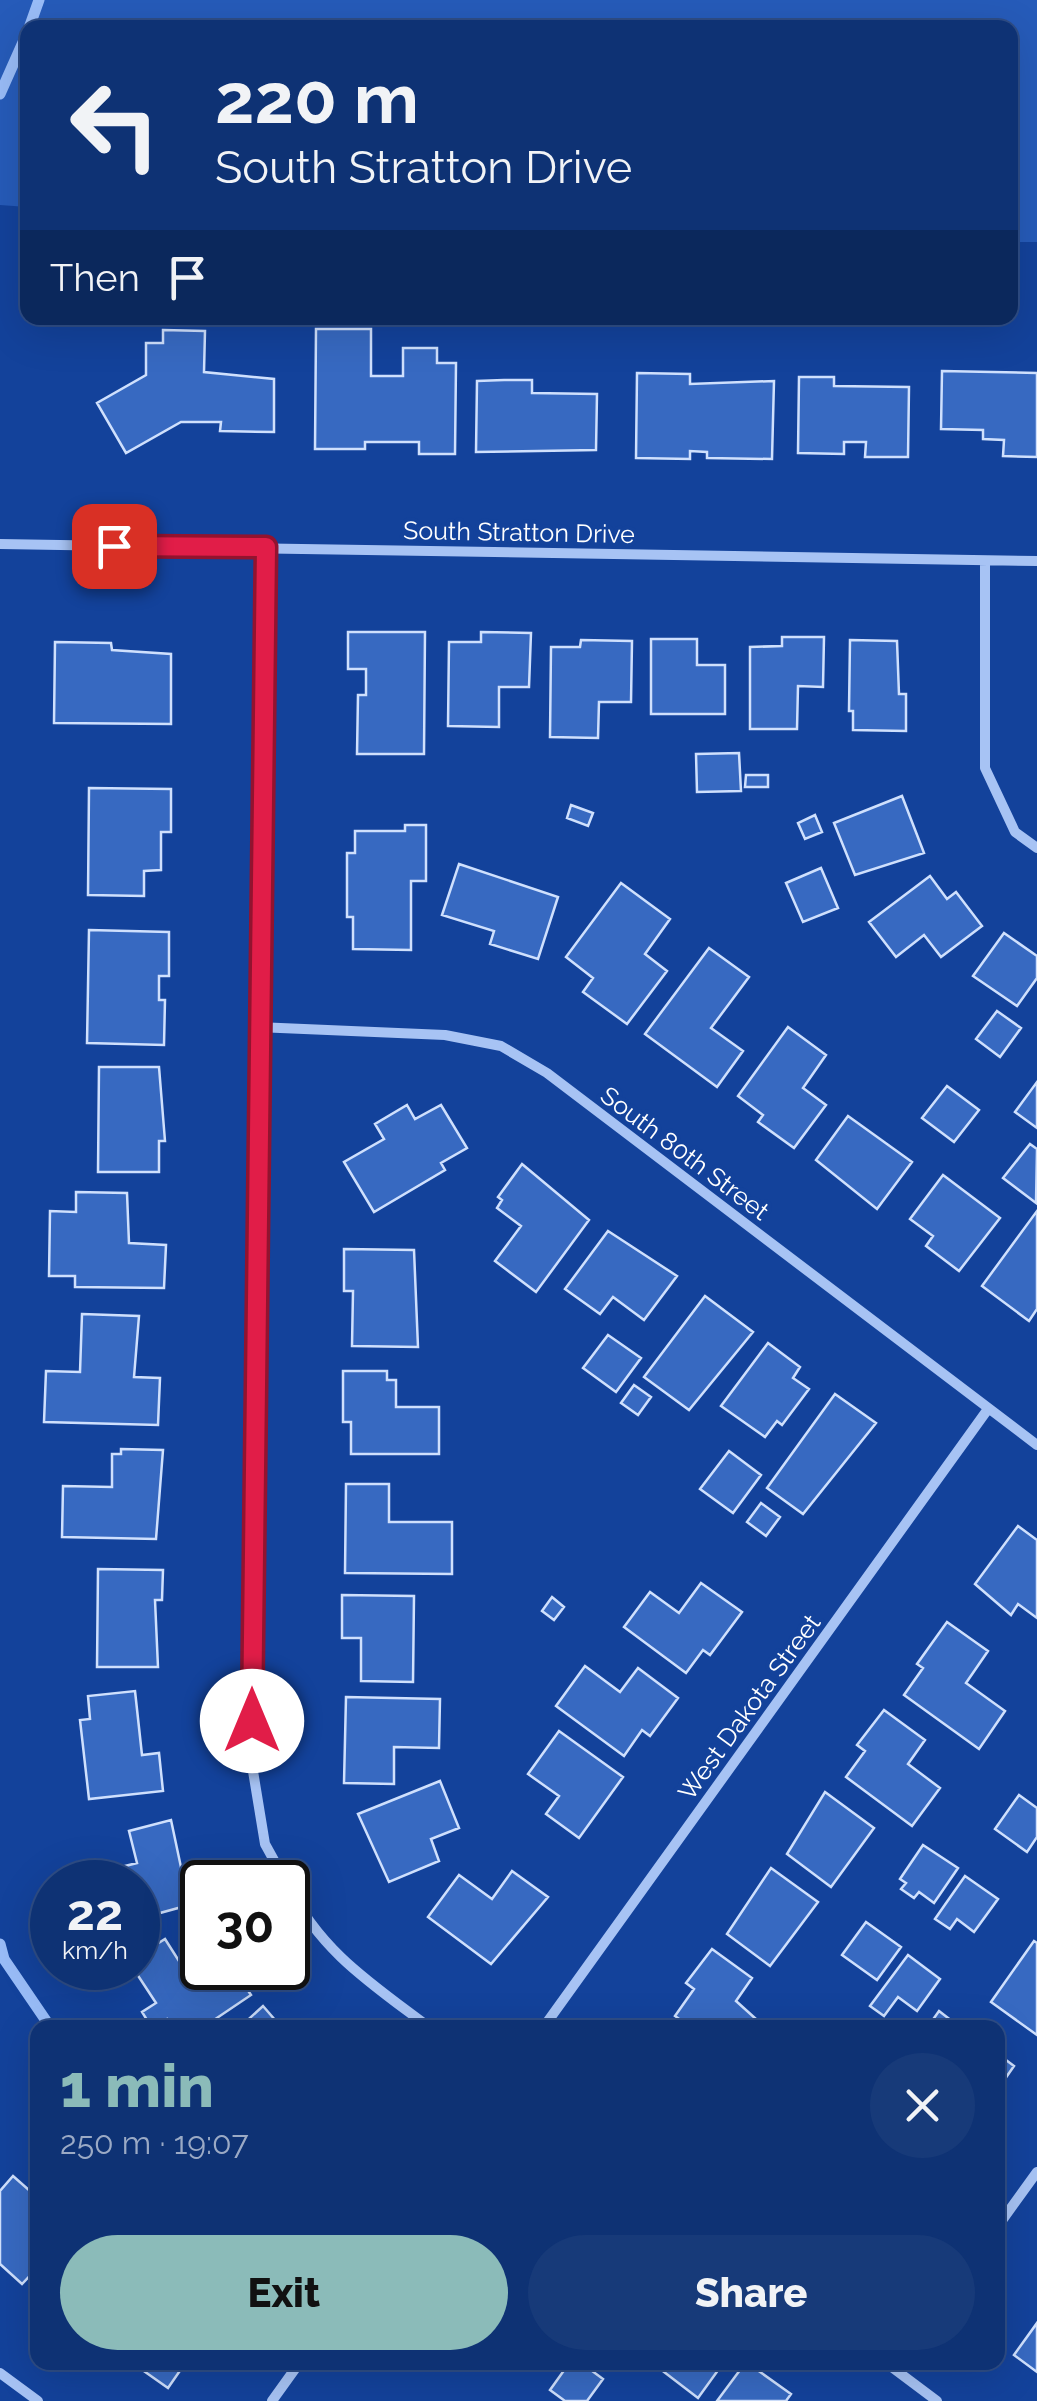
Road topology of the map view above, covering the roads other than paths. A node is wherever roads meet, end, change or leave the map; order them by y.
1 (0, 544) edge
2 (266, 547) junction
3 (1037, 561) edge
4 (985, 562) junction
5 (1037, 848) edge
6 (257, 1027) junction
7 (988, 1409) junction
8 (1037, 1445) edge
9 (273, 1860) edge
10 (310, 1924) edge
11 (419, 2020) edge
12 (548, 2020) edge
13 (1037, 2172) edge
14 (1005, 2216) edge
15 (294, 2370) edge
16 (898, 2370) edge
17 (0, 2373) edge
18 (38, 2401) edge
19 (272, 2401) edge
20 (937, 2401) edge

1 - 2 street, South Stratton Drive
2 - 4 street, South Stratton Drive
2 - 6 street
3 - 4 street, South Stratton Drive
4 - 5 street
6 - 7 street, South 80th Street
6 - 9 street
7 - 8 street, South 80th Street
7 - 12 street, West Dakota Street
10 - 11 street
13 - 14 street
15 - 19 street
16 - 20 street
17 - 18 street

